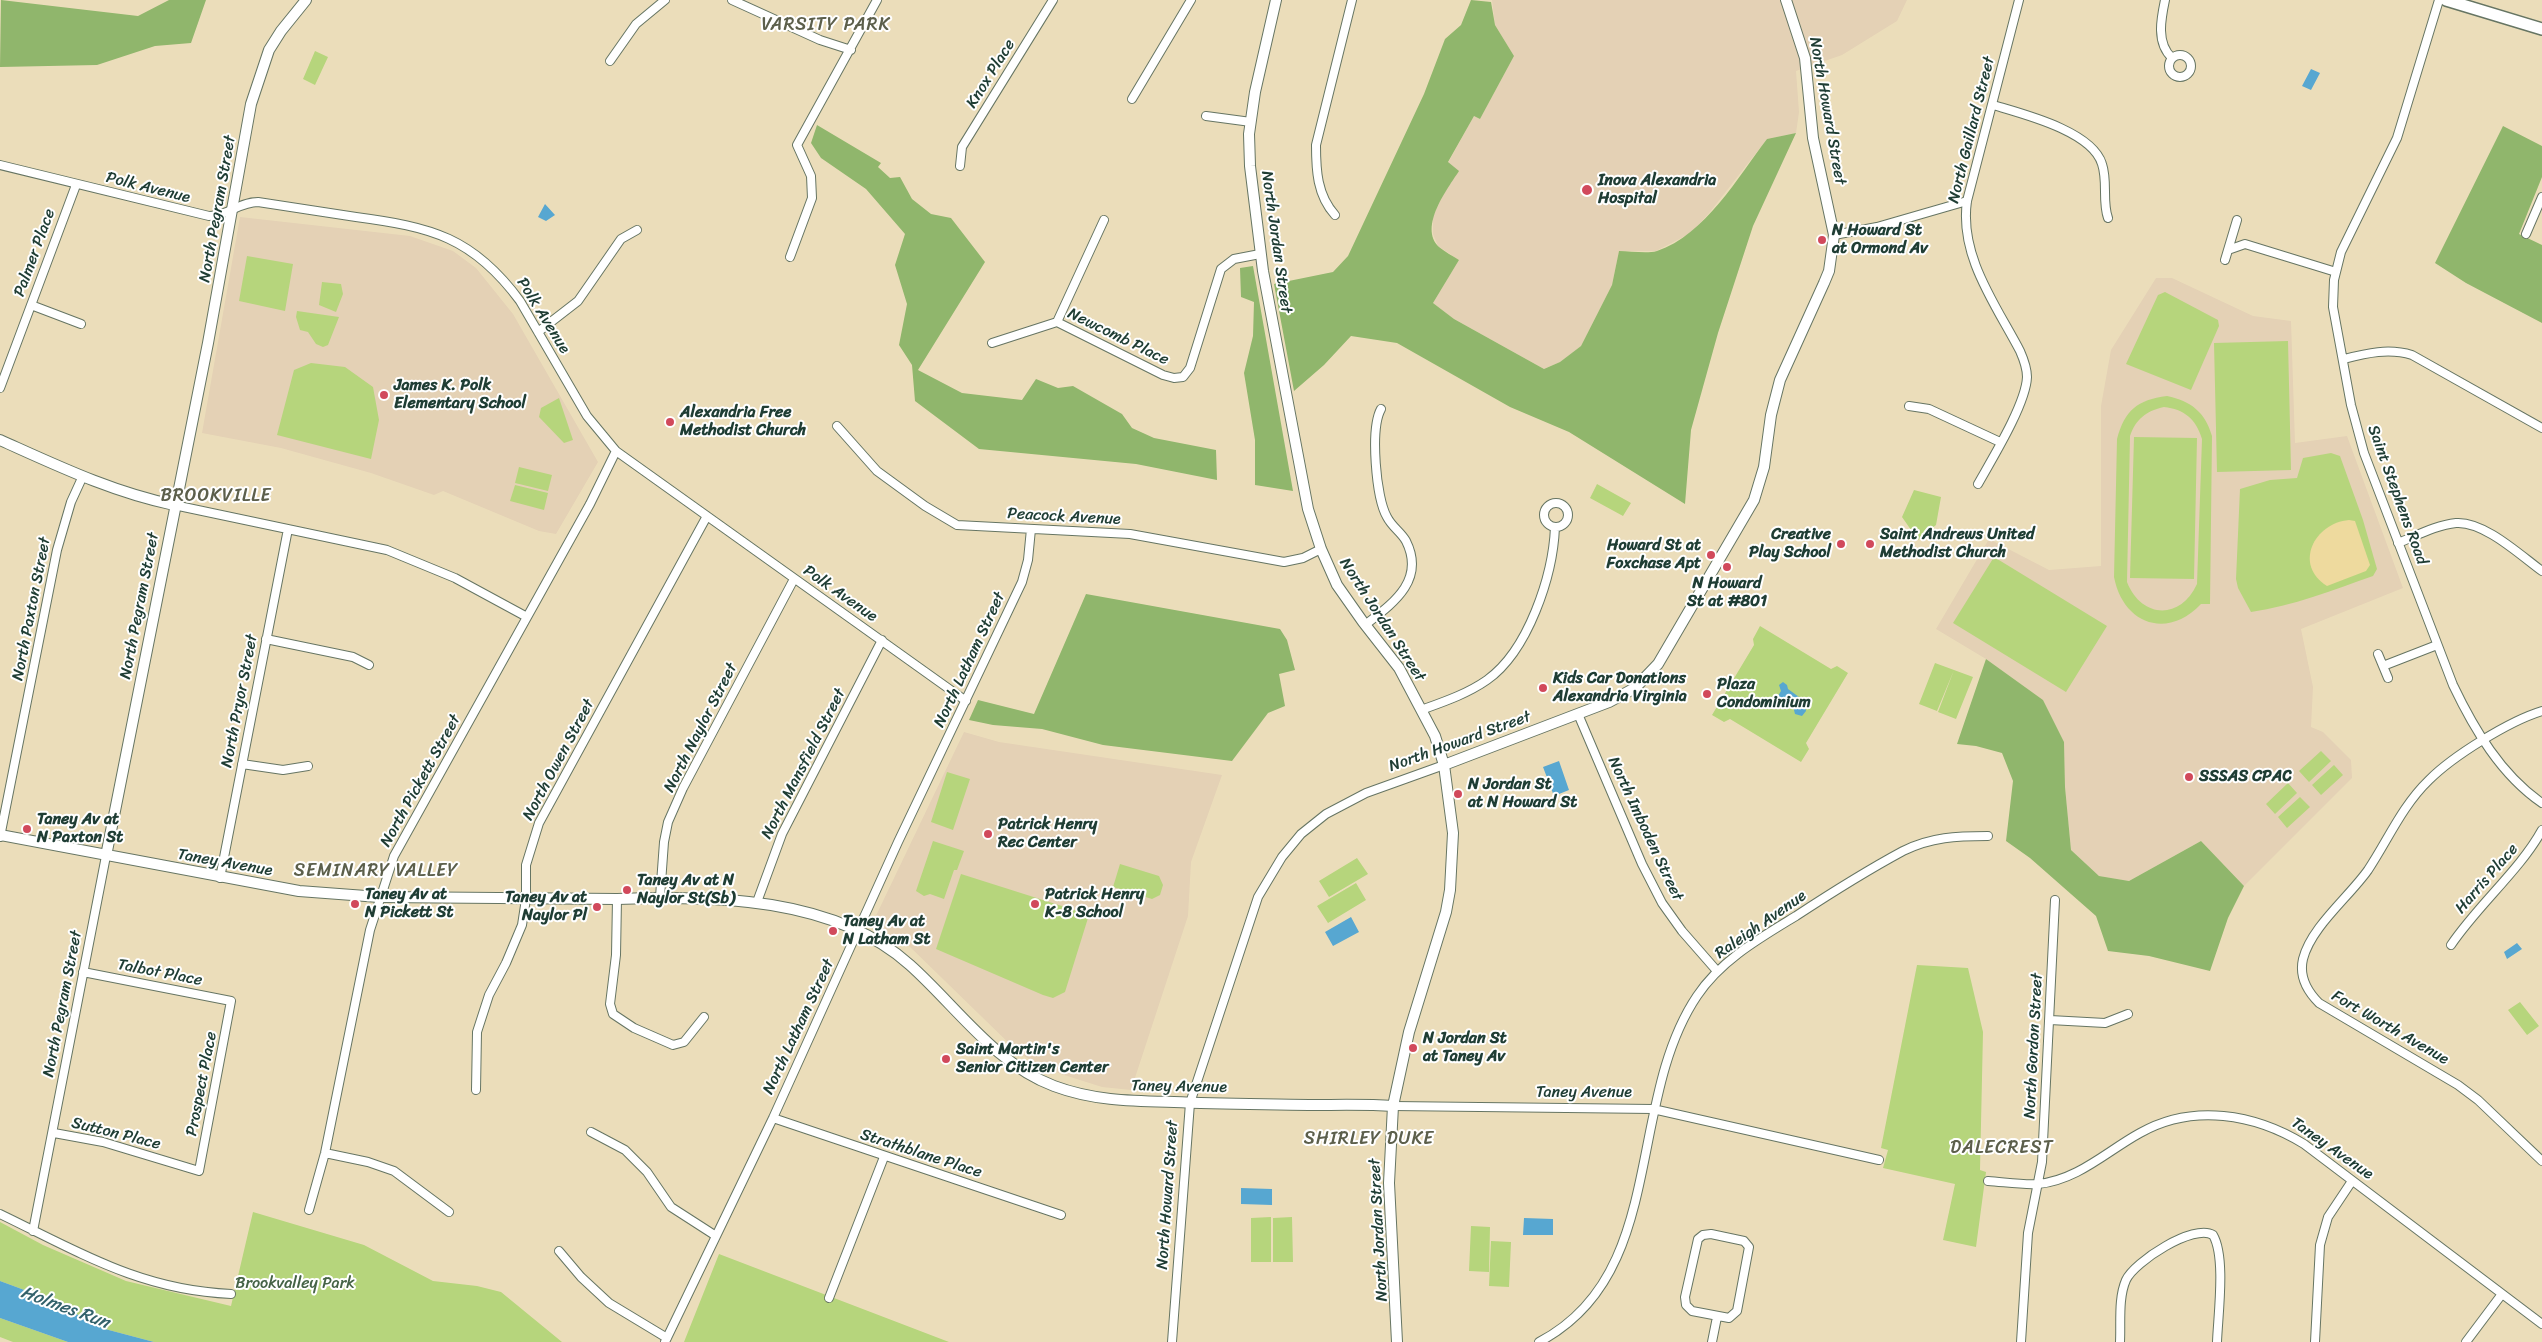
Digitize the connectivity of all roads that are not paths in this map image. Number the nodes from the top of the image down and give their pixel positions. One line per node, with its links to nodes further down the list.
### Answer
1 (306, 0): 27 (street, North Pegram Street)
2 (665, 0): 17 (street)
3 (732, 0): 15 (street)
4 (877, 0): 15 (street)
5 (1052, 0): 23 (street, Knox Place)
6 (1189, 0): 18 (street)
7 (1276, 0): 21 (street, North Jordan Street)
8 (1352, 0): 28 (street)
9 (1786, 0): 35 (street, North Howard Street)
10 (2019, 0): 19 (street, North Gaillard Street)
11 (2165, 0): 16 (street)
12 (2439, 0): 41 (street, Saint Stephens Road)
13 (2446, 0): 14 (main road)
14 (2542, 28)
15 (851, 50): 39 (street)
16 (2172, 58)
17 (610, 61)
18 (1132, 100)
19 (1993, 105): 26 (street, North Gaillard Street); 29 (street)
20 (1206, 116): 21 (street)
21 (1251, 122): 38 (street, North Jordan Street)
22 (0, 165): 24 (street, Polk Avenue)
23 (960, 166)
24 (76, 185): 27 (street, Polk Avenue); 42 (street, Palmer Place)
25 (2542, 197): 34 (street)
26 (1967, 201): 35 (street); 54 (street, North Gaillard Street)
27 (231, 212): 45 (street, Polk Avenue); 58 (street, North Pegram Street)
28 (1335, 215)
29 (2108, 218)
30 (1104, 220): 43 (street)
31 (2237, 220): 33 (street)
32 (637, 230): 45 (street)
33 (2235, 230): 36 (street); 37 (street)
34 (2526, 234)
35 (1834, 236): 79 (street, North Howard Street)
36 (2245, 244): 37 (street); 41 (street)
37 (2228, 250): 40 (street)
38 (1260, 254): 43 (street, Newcomb Place); 64 (street, North Jordan Street)
39 (790, 257)
40 (2226, 260)
41 (2336, 272): 47 (street, Saint Stephens Road)
42 (31, 306): 44 (street); 48 (street, Palmer Place)
43 (1056, 322): 46 (street, Newcomb Place)
44 (81, 324)
45 (538, 332): 55 (street, Polk Avenue)
46 (992, 343)
47 (2344, 359): 52 (street); 63 (street, Saint Stephens Road)
48 (0, 388)
49 (1909, 406): 54 (street)
50 (1381, 409): 68 (street)
51 (838, 426): 62 (street, Peacock Avenue)
52 (2542, 428)
53 (0, 440): 56 (street)
54 (2000, 442): 57 (street, North Gaillard Street)
55 (616, 451): 59 (street, Polk Avenue); 67 (street, North Pickett Street)
56 (82, 478): 58 (street); 86 (street, North Paxton Street)
57 (1978, 484)
58 (174, 505): 61 (street); 88 (street, North Pegram Street)
59 (708, 516): 66 (street, Polk Avenue); 92 (street, North Owen Street)
60 (1555, 527): 77 (street)
61 (288, 529): 67 (street); 69 (street, North Pryor Street)
62 (1031, 529): 64 (street, Peacock Avenue); 76 (street, North Latham Street)
63 (2398, 544): 65 (street); 71 (street, Saint Stephens Road)
64 (1320, 549): 68 (street, North Jordan Street)
65 (2542, 571)
66 (794, 579): 70 (street, Polk Avenue); 91 (street, North Naylor Street)
67 (527, 617): 90 (street, North Pickett Street)
68 (1365, 625): 77 (street, North Jordan Street)
69 (266, 639): 73 (street); 81 (street, North Pryor Street)
70 (882, 640): 76 (street, Polk Avenue); 95 (street, North Mansfield Street)
71 (2437, 645): 74 (street); 80 (street, Saint Stephens Road)
72 (2378, 654): 74 (street)
73 (369, 665)
74 (2383, 666): 75 (street)
75 (2388, 678)
76 (966, 700): 96 (street, North Latham Street)
77 (1421, 710): 82 (street, North Jordan Street)
78 (2542, 711): 80 (street, Fort Worth Avenue)
79 (1578, 714): 82 (street, North Howard Street); 99 (street, North Imboden Street)
80 (2484, 741): 84 (street, Saint Stephens Road); 114 (street, Fort Worth Avenue)
81 (242, 764): 83 (street); 89 (street, North Pryor Street)
82 (1444, 764): 105 (street, North Howard Street); 106 (street, North Jordan Street)
83 (308, 766)
84 (2542, 804)
85 (2542, 830): 97 (street, Harris Place)
86 (0, 836): 88 (street, Taney Avenue)
87 (1988, 836): 99 (street, Raleigh Avenue)
88 (106, 856): 89 (street, Taney Avenue); 98 (street, North Pegram Street)
89 (220, 878): 90 (street, Taney Avenue)
90 (379, 897): 92 (street, Taney Avenue); 111 (street, North Pickett Street)
91 (660, 897): 93 (street, Taney Avenue); 95 (street, Taney Avenue)
92 (526, 899): 93 (street, Taney Avenue); 104 (street, North Owen Street)
93 (617, 899): 102 (street)
94 (2056, 900): 103 (street, North Gordon Street)
95 (757, 902): 96 (street, Taney Avenue)
96 (859, 932): 105 (street, Taney Avenue); 108 (street, North Latham Street)
97 (2451, 945)
98 (83, 972): 100 (street, Talbot Place); 110 (street, North Pegram Street)
99 (1717, 972): 107 (street, Raleigh Avenue)
100 (231, 1001): 115 (street, Prospect Place)
101 (2128, 1014): 103 (street)
102 (704, 1016)
103 (2050, 1020): 118 (street, North Gordon Street)
104 (476, 1090)
105 (1190, 1103): 106 (street, Taney Avenue); 132 (street, North Howard Street)
106 (1393, 1106): 107 (street, Taney Avenue); 133 (street, North Jordan Street)
107 (1653, 1109): 113 (street, Taney Avenue); 134 (street, Raleigh Avenue)
108 (772, 1118): 112 (street, Strathblane Place); 124 (street, North Latham Street)
109 (591, 1132): 124 (street)
110 (54, 1133): 115 (street, Sutton Place); 123 (street, North Pegram Street)
111 (325, 1153): 119 (street, North Pickett Street); 120 (street)
112 (884, 1157): 122 (street, Strathblane Place); 128 (street)
113 (1880, 1160)
114 (2542, 1161)
115 (199, 1171)
116 (1988, 1181): 118 (street, Taney Avenue)
117 (2352, 1181): 118 (street, Taney Avenue); 127 (street, Taney Avenue); 139 (street)
118 (2038, 1184): 136 (street, North Gordon Street)
119 (309, 1210)
120 (449, 1212)
121 (0, 1214): 123 (street)
122 (1061, 1215)
123 (33, 1230): 126 (street)
124 (716, 1236): 131 (street, North Latham Street)
125 (559, 1251): 131 (street)
126 (231, 1294)
127 (2502, 1294): 130 (street, Taney Avenue); 140 (street)
128 (830, 1298)
129 (1717, 1317): 129 (street); 135 (street)
130 (2542, 1324)
131 (666, 1340)
132 (1172, 1342)
133 (1397, 1342)
134 (1538, 1342)
135 (1712, 1342)
136 (2022, 1342)
137 (2120, 1342): 138 (street)
138 (2217, 1342)
139 (2315, 1342)
140 (2466, 1342)

